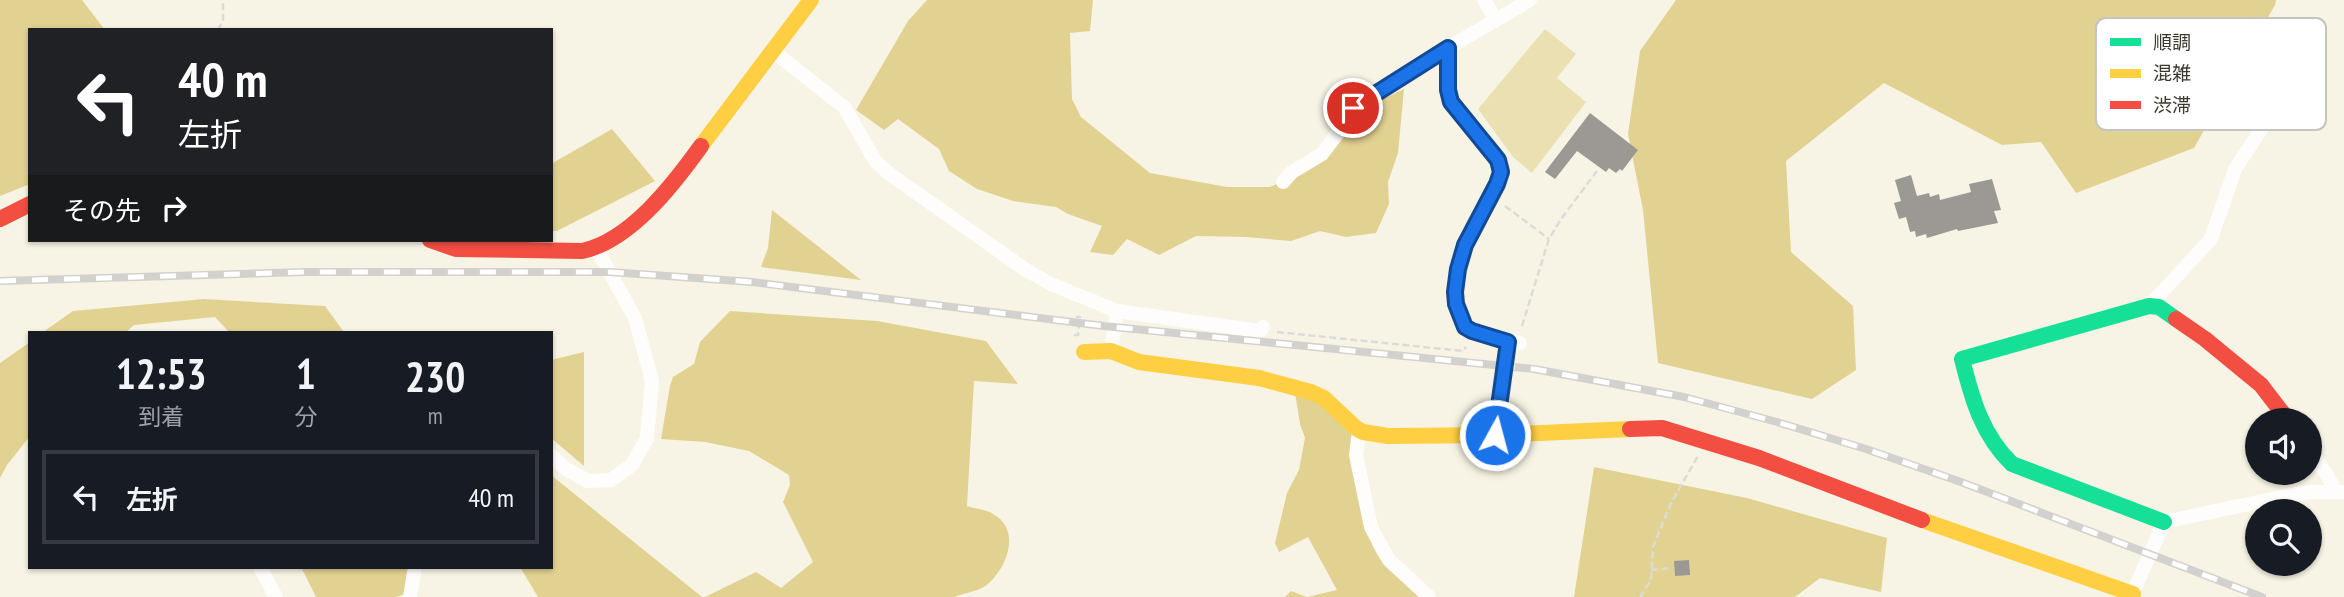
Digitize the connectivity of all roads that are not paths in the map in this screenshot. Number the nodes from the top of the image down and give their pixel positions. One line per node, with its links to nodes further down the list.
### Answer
1 (811, 0): 6 (street)
2 (1484, 0): 4 (street)
3 (1530, 0): 4 (street)
4 (1496, 20): 5 (street)
5 (1448, 48): 8 (street); 20 (street)
6 (773, 51): 12 (street); 14 (street)
7 (2261, 130): 13 (street)
8 (1283, 182)
9 (28, 205): 10 (street)
10 (0, 219)
11 (436, 242): 12 (street)
12 (596, 248): 21 (street)
13 (2149, 306): 18 (street); 24 (street)
14 (1117, 311): 15 (street); 16 (street)
15 (1261, 329)
16 (1111, 351): 17 (street); 19 (street)
17 (1084, 352)
18 (2279, 408)
19 (1363, 432): 20 (street); 30 (street)
20 (1495, 435): 27 (street)
21 (553, 457)
22 (2322, 468): 23 (street)
23 (2340, 492): 24 (street)
24 (2164, 522): 27 (street)
25 (261, 569): 28 (street)
26 (415, 569): 29 (street)
27 (2132, 596)
28 (276, 597)
29 (410, 597)
30 (1429, 597)

